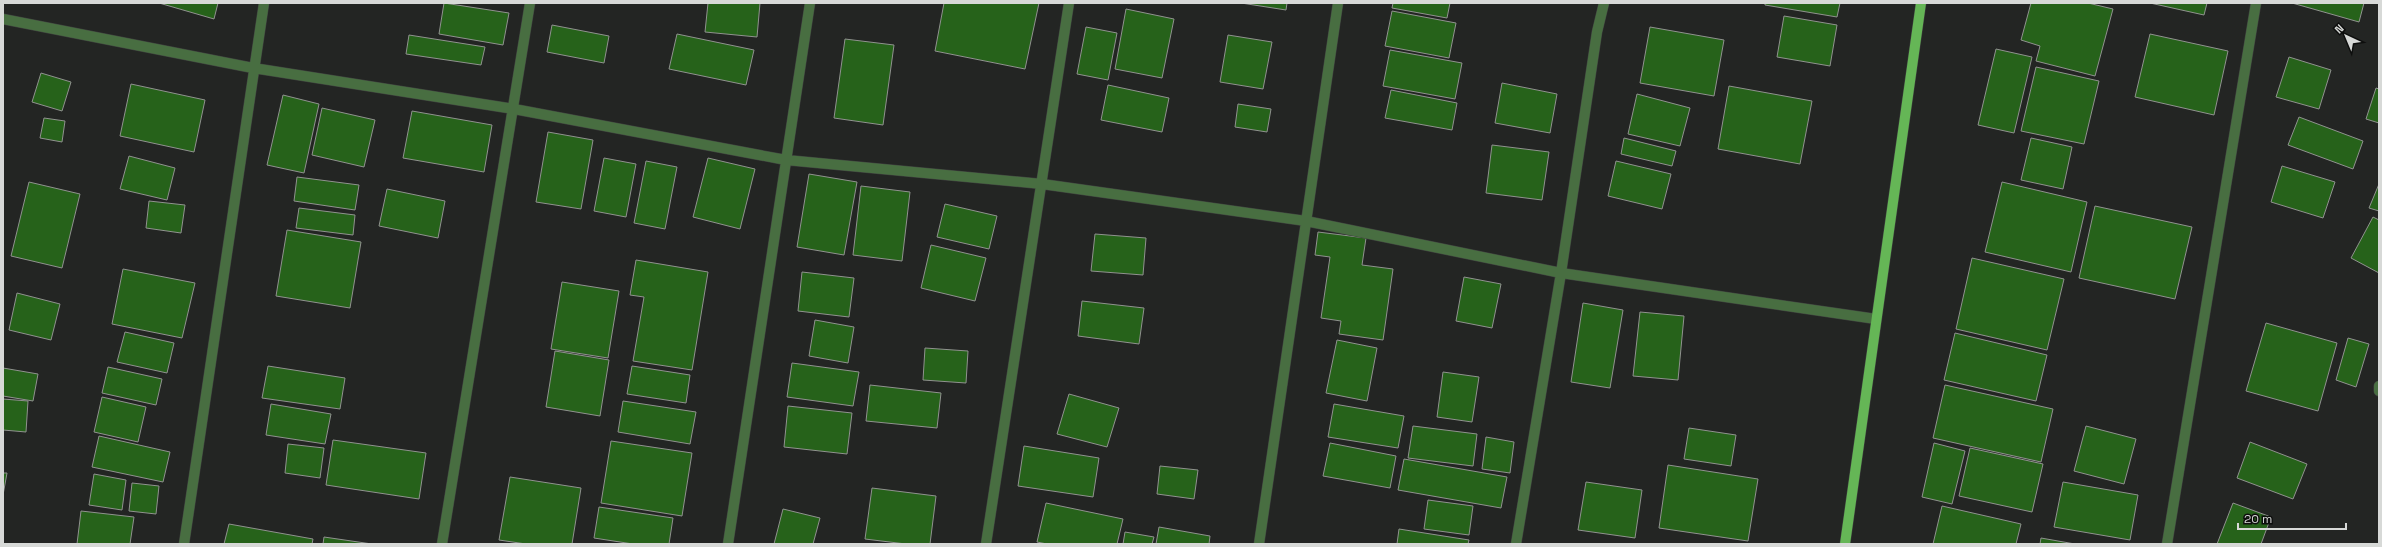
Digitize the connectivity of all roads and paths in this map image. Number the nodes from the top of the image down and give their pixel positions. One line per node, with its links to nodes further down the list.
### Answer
1 (264, 3): 10 (street)
2 (530, 3): 11 (street)
3 (810, 3): 12 (street)
4 (1069, 3): 13 (street)
5 (1338, 3): 14 (street)
6 (1604, 3): 15 (street)
7 (1921, 3): 16 (main road)
8 (2256, 3): 26 (street)
9 (3, 19): 10 (street)
10 (253, 68): 11 (street); 19 (street)
11 (514, 109): 12 (street); 20 (street)
12 (786, 160): 13 (street); 21 (street)
13 (1042, 184): 14 (street); 22 (street)
14 (1306, 221): 15 (street); 23 (street)
15 (1561, 273): 16 (street); 24 (street)
16 (1876, 319): 25 (main road)
17 (2379, 386): 18 (street)
18 (2379, 390)
19 (184, 544)
20 (442, 544)
21 (728, 544)
22 (986, 544)
23 (1259, 544)
24 (1516, 544)
25 (1845, 544)
26 (2166, 544)

